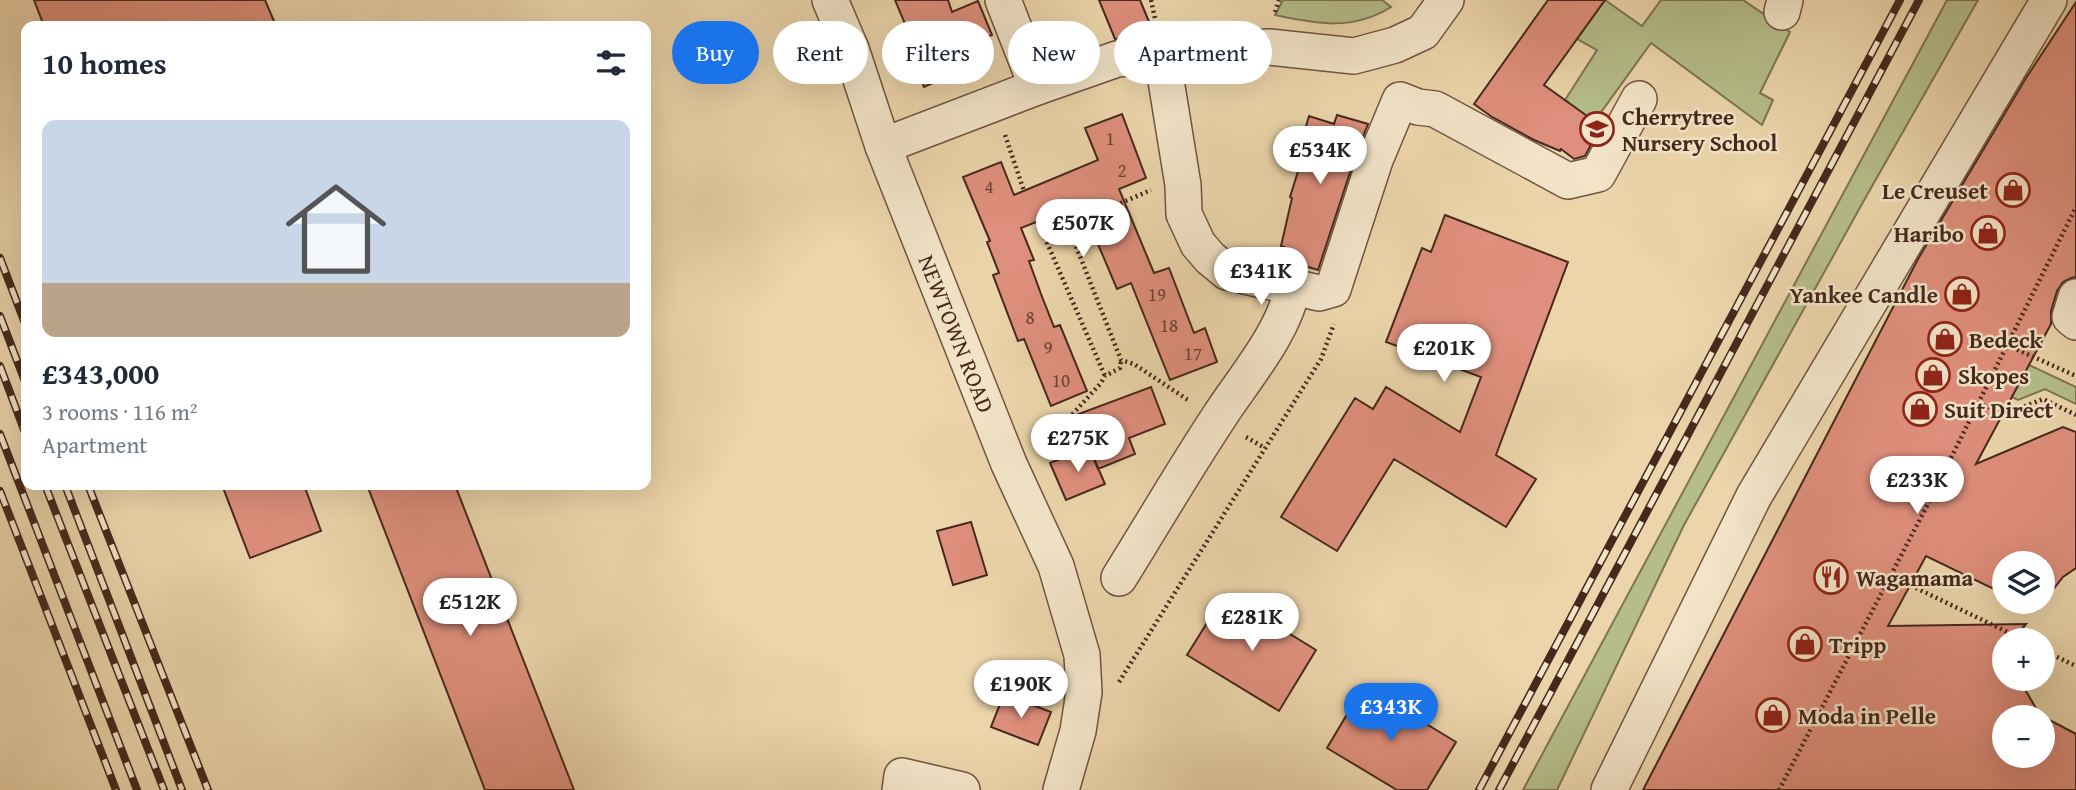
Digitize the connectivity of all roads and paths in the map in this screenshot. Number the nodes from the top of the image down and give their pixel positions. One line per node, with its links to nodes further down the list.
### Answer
1 (830, 0): 11 (street, NEWTOWN ROAD)
2 (1003, 0): 8 (street)
3 (1446, 0): 5 (street)
4 (2049, 0): 39 (street)
5 (1272, 47)
6 (1114, 60): 8 (street)
7 (1167, 84): 12 (street)
8 (1037, 87): 10 (street)
9 (1639, 99): 19 (street)
10 (994, 103): 11 (street); 13 (path)
11 (883, 146): 29 (street, NEWTOWN ROAD)
12 (1183, 185): 16 (path); 18 (street)
13 (1024, 191)
14 (2076, 207): 22 (path)
15 (1038, 222): 17 (path)
16 (1068, 226): 17 (path); 23 (path)
17 (1044, 234): 24 (path)
18 (1293, 287): 19 (street); 28 (street)
19 (1333, 289): 35 (path)
20 (2076, 297): 21 (street)
21 (2076, 322)
22 (2007, 345): 25 (path); 26 (path)
23 (1121, 360): 24 (path); 28 (path)
24 (1105, 376): 29 (path)
25 (2076, 376)
26 (1977, 404): 27 (path); 30 (path)
27 (2076, 415)
28 (1218, 419): 31 (street)
29 (1009, 464): 38 (street, NEWTOWN ROAD)
30 (1891, 576): 32 (path); 40 (path)
31 (1119, 578)
32 (1999, 628)
33 (2055, 656): 34 (path)
34 (2076, 666)
35 (1119, 682)
36 (900, 790): 37 (street)
37 (962, 790)
38 (1061, 790)
39 (1609, 790)
40 (1779, 790)

